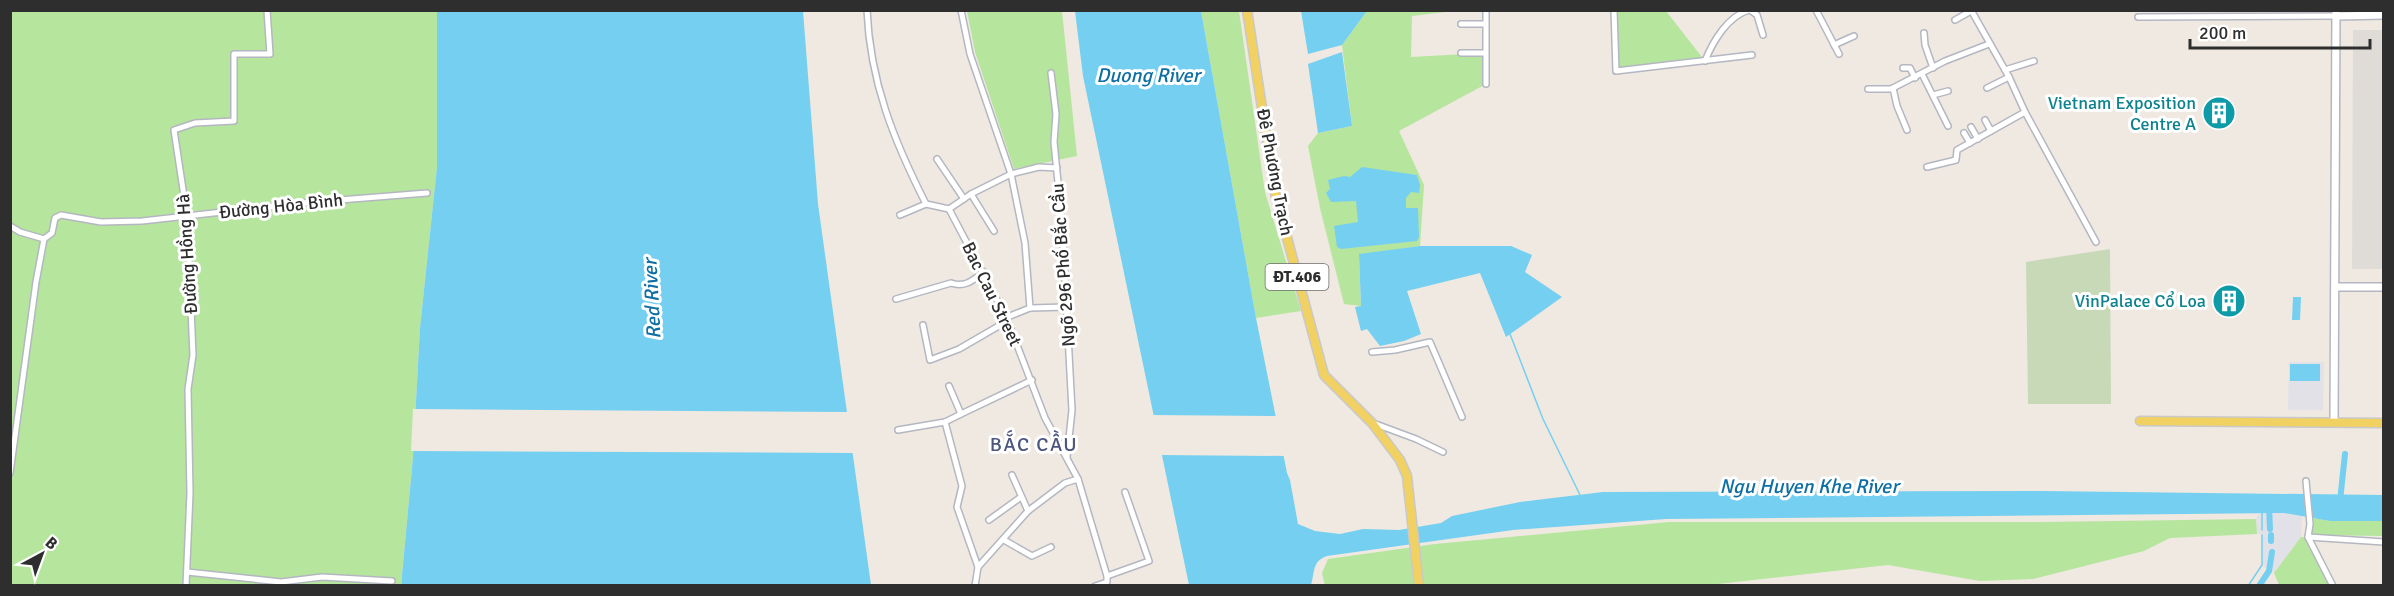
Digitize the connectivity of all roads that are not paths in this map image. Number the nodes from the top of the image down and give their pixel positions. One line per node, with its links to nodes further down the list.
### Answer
1 (267, 10): 59 (street, Đường Hồng Hà)
2 (867, 10): 56 (street)
3 (961, 10): 52 (street)
4 (1247, 10): 80 (main road, Đê Phương Trạch / ĐT.406)
5 (1485, 10): 15 (street)
6 (1614, 10): 25 (street)
7 (1750, 10): 17 (street); 25 (street)
8 (1816, 10): 20 (street)
9 (1971, 11): 13 (street); 19 (street)
10 (2336, 13): 11 (street); 12 (street); 65 (street)
11 (2384, 15)
12 (2138, 17)
13 (1955, 20)
14 (1461, 24): 15 (street)
15 (1485, 24): 22 (street)
16 (1924, 33): 28 (street)
17 (1763, 35)
18 (1854, 36): 20 (street)
19 (1989, 44): 28 (street); 29 (street)
20 (1834, 45): 23 (street)
21 (1461, 53): 22 (street)
22 (1484, 53): 34 (street)
23 (1839, 54)
24 (1752, 56): 25 (street)
25 (1705, 61)
26 (2034, 61): 29 (street)
27 (1903, 68): 33 (street)
28 (1932, 68): 31 (street)
29 (2005, 70): 32 (street)
30 (1051, 73): 51 (street, Ngõ 296 Phố Bắc Cầu)
31 (1922, 74): 33 (street); 39 (street)
32 (2009, 77): 36 (street); 40 (street)
33 (1915, 78): 35 (street)
34 (1486, 84)
35 (1893, 88): 37 (street); 44 (street)
36 (1987, 88)
37 (1868, 89)
38 (1948, 91): 39 (street)
39 (1933, 95): 42 (street)
40 (2025, 112): 45 (street); 63 (street)
41 (1985, 120): 45 (street)
42 (1947, 126)
43 (1971, 127): 47 (street)
44 (1907, 130)
45 (1992, 131): 47 (street)
46 (1964, 133): 48 (street)
47 (1978, 139): 48 (street)
48 (1970, 143): 50 (street)
49 (937, 159): 55 (street)
50 (1927, 167)
51 (1057, 168): 52 (street); 68 (street, Ngõ 296 Phố Bắc Cầu)
52 (1011, 174): 54 (street); 69 (street)
53 (427, 193): 59 (street, Đường Hòa Bình)
54 (971, 194): 55 (street); 61 (street)
55 (964, 199): 57 (street)
56 (926, 204): 57 (street); 58 (street)
57 (950, 209): 64 (street, Bac Cau Street)
58 (900, 215)
59 (187, 216): 62 (street, Đường Hòa Bình); 98 (street, Đường Hồng Hà)
60 (10, 226): 62 (street)
61 (994, 231)
62 (44, 239): 85 (street)
63 (2096, 242)
64 (984, 272): 67 (street); 70 (street, Bac Cau Street)
65 (2335, 287): 66 (street); 79 (street)
66 (2384, 287)
67 (896, 299)
68 (1067, 307): 69 (street); 84 (street, Ngõ 296 Phố Bắc Cầu)
69 (1030, 308): 70 (street)
70 (1007, 319): 71 (street); 73 (street, Bac Cau Street)
71 (923, 325)
72 (1372, 352): 76 (street)
73 (1032, 380): 75 (street); 84 (street, Bac Cau Street)
74 (949, 386): 75 (street)
75 (961, 414): 78 (street)
76 (1462, 417)
77 (2140, 421): 79 (main road)
78 (945, 422): 82 (street); 97 (street)
79 (2334, 422): 81 (main road)
80 (1372, 423): 83 (street); 104 (main road, Đê Phương Trạch / ĐT.406)
81 (2384, 423)
82 (898, 430)
83 (1443, 452)
84 (1067, 457): 87 (street, Bac Cau Street)
85 (10, 473)
86 (1012, 475): 90 (street)
87 (1078, 479): 91 (street); 100 (street, Bac Cau Street)
88 (2306, 481): 93 (street)
89 (1125, 492): 100 (street)
90 (1021, 497): 91 (street); 92 (street)
91 (1028, 511): 94 (street)
92 (989, 520)
93 (2308, 537): 95 (street); 105 (street)
94 (1004, 540): 96 (street); 97 (street)
95 (2384, 542)
96 (1051, 547)
97 (978, 567): 102 (street)
98 (187, 572): 99 (street); 101 (street, Đường Hồng Hà)
99 (392, 581)
100 (1107, 581): 103 (street)
101 (186, 585)
102 (975, 585)
103 (1095, 585)
104 (1419, 585)
105 (2333, 585)

